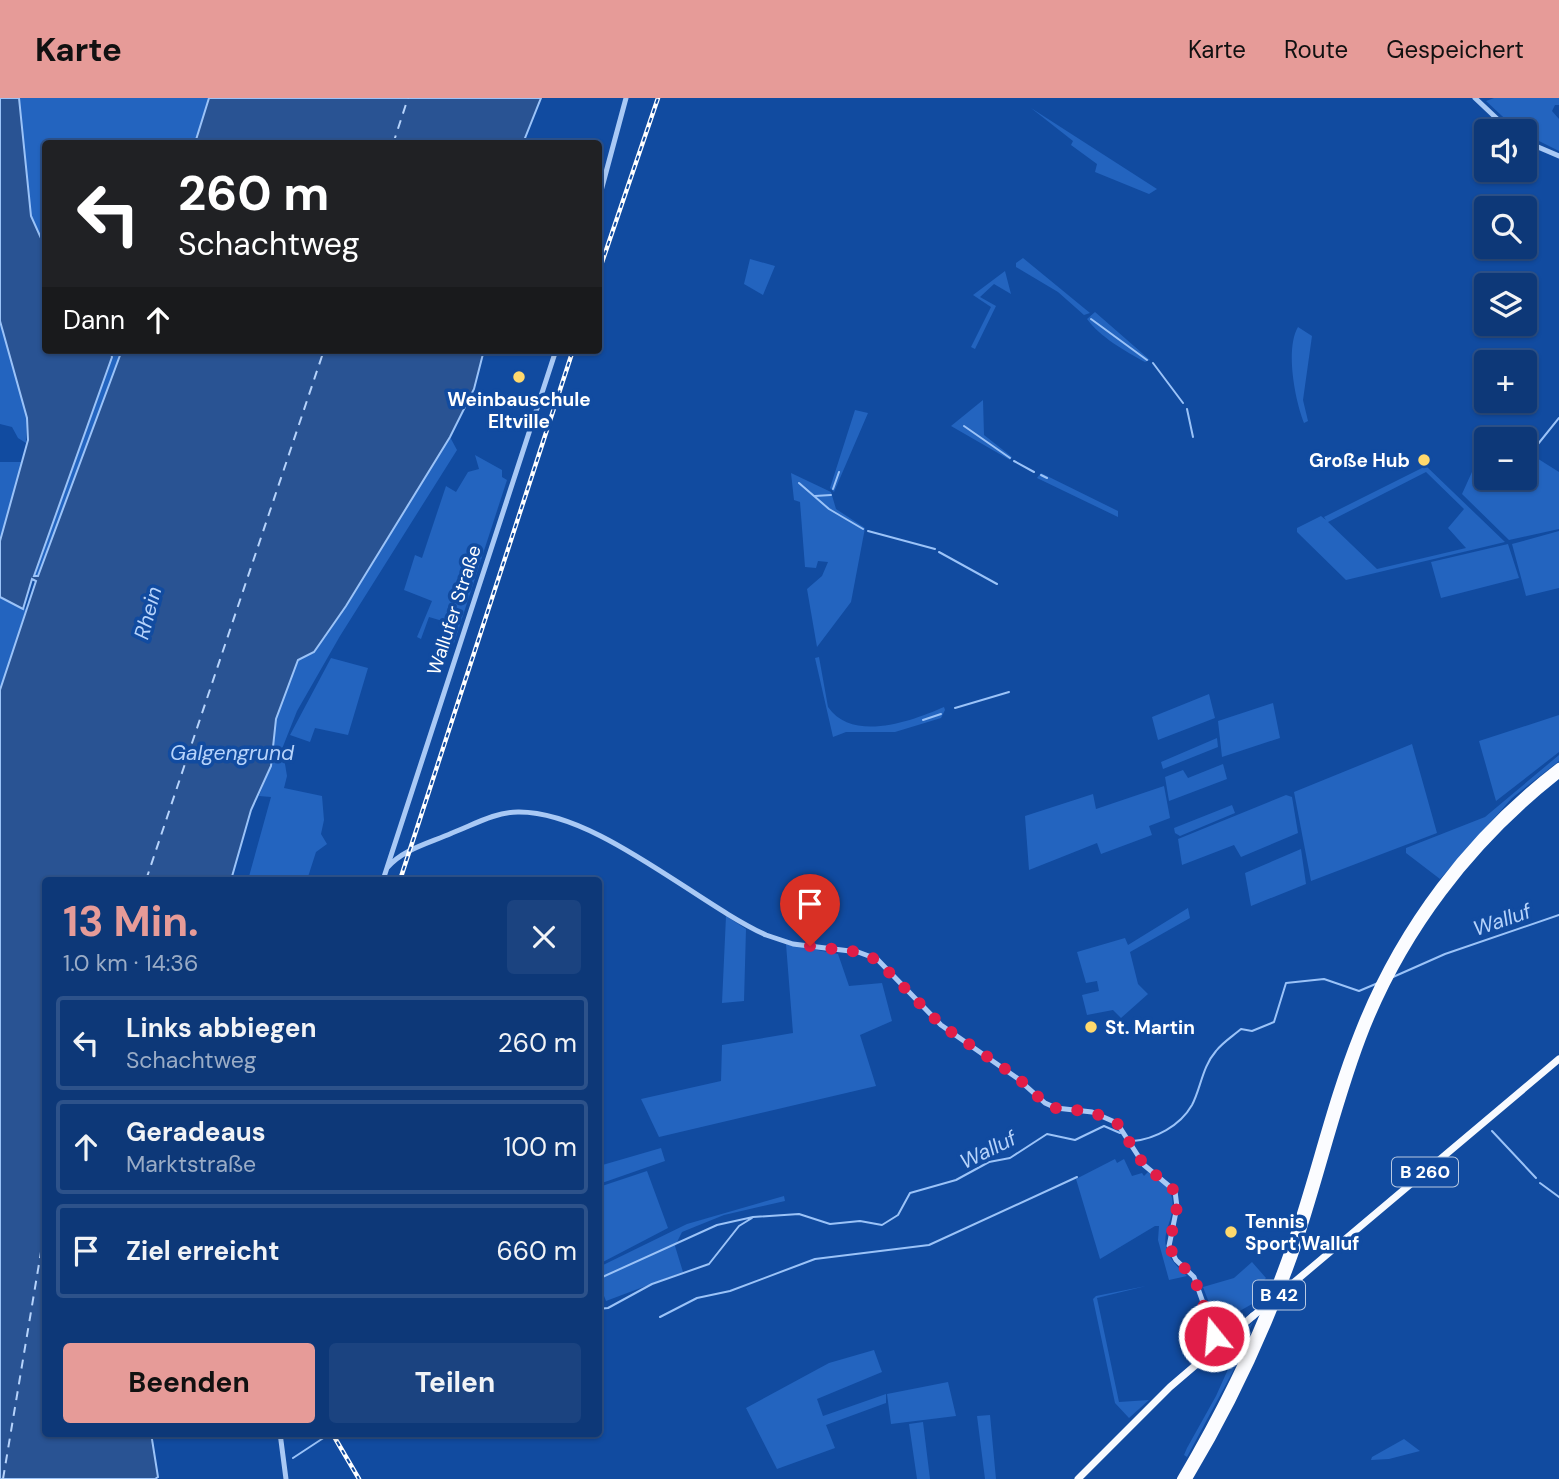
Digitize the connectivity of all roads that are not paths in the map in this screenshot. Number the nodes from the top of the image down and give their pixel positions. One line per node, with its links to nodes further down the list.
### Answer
1 (625, 98): 6 (street)
2 (1475, 98): 3 (street)
3 (1497, 119)
4 (1537, 147): 5 (street)
5 (1559, 156)
6 (602, 187)
7 (555, 354): 10 (street, Wallufer Straße)
8 (1559, 767): 15 (highway, B 42)
9 (1559, 774): 15 (highway, B 42)
10 (397, 839): 11 (street, Wallufer Straße); 12 (street)
11 (393, 851): 12 (street); 13 (street, Wallufer Straße)
12 (404, 852): 13 (street); 18 (street)
13 (387, 868): 14 (street, Wallufer Straße)
14 (384, 877)
15 (1451, 877): 17 (highway, B 42)
16 (1559, 1059): 19 (main road, B 260, bridge)
17 (1339, 1098): 24 (highway, B 42); 25 (highway, B 42)
18 (1215, 1330): 19 (street); 20 (street)
19 (1233, 1332): 20 (main road, B 260)
20 (1219, 1345): 23 (main road, B 260)
21 (281, 1437): 22 (street)
22 (286, 1479)
23 (1078, 1479)
24 (1181, 1479)
25 (1188, 1479)

